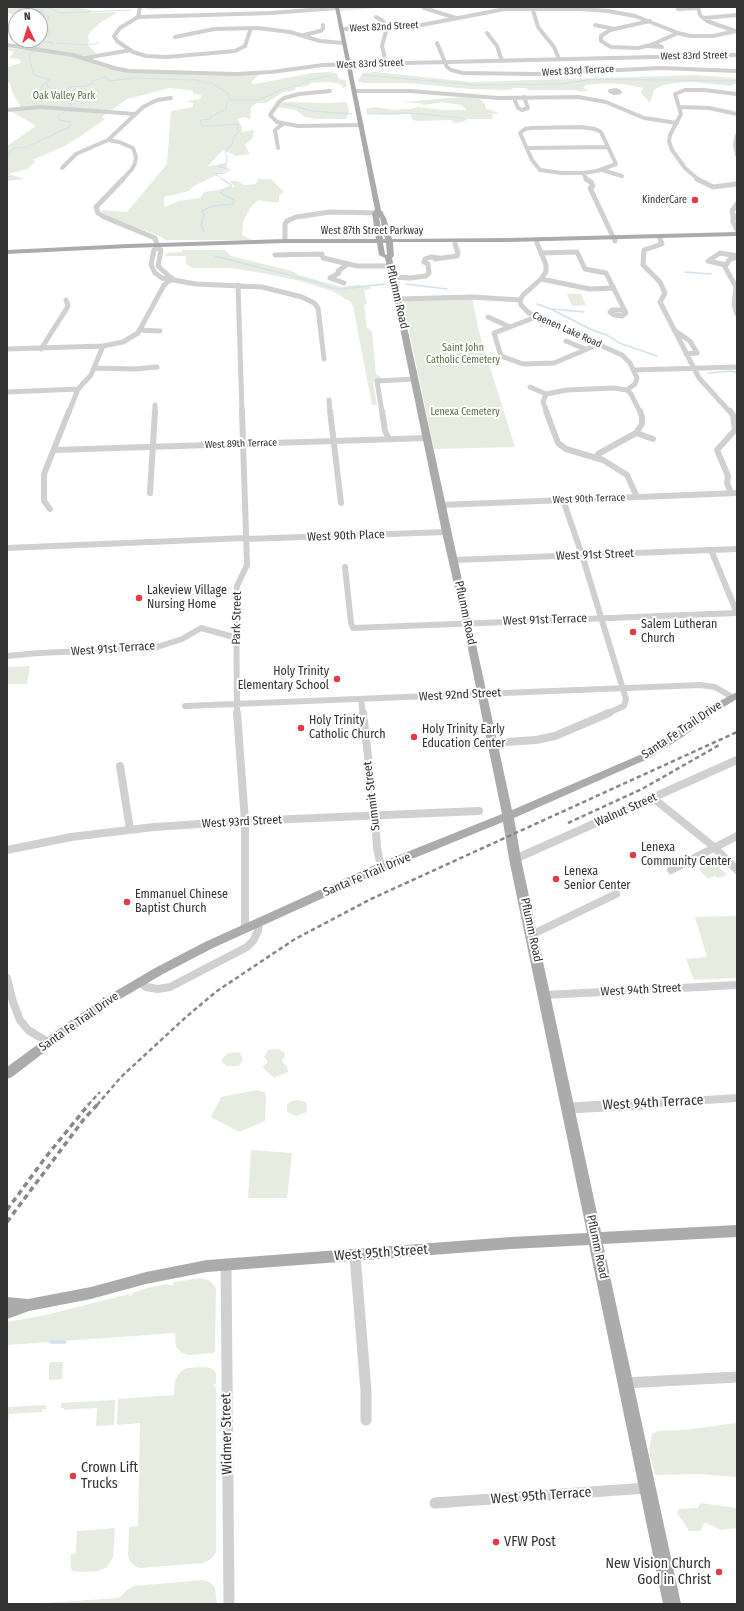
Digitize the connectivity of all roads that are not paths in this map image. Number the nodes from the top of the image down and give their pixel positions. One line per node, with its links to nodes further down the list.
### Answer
1 (140, 7): 15 (street)
2 (253, 7): 12 (street)
3 (337, 7): 5 (street); 24 (main road)
4 (484, 7): 11 (street)
5 (315, 8): 12 (street)
6 (424, 8): 16 (street)
7 (532, 8): 8 (street, West 82nd Street); 11 (street, West 82nd Street); 42 (street)
8 (580, 8): 18 (street, West 82nd Street)
9 (698, 8): 10 (street); 17 (street)
10 (678, 9)
11 (494, 11): 16 (street, West 82nd Street)
12 (253, 13): 15 (street)
13 (737, 15): 17 (street)
14 (376, 16): 23 (street)
15 (138, 17): 39 (street)
16 (456, 18): 23 (street, West 82nd Street)
17 (704, 18): 26 (street)
18 (650, 21): 25 (street); 29 (street, West 82nd Street)
19 (7, 25): 27 (street)
20 (323, 25): 30 (street)
21 (595, 25): 25 (street)
22 (251, 28): 30 (street, West 82nd Street); 31 (street, West 82nd Street); 39 (street)
23 (387, 28): 24 (street, West 82nd Street); 46 (street)
24 (341, 29): 35 (main road)
25 (614, 29): 29 (street)
26 (736, 31): 32 (street, West 82nd Street)
27 (7, 32)
28 (487, 33): 43 (street)
29 (678, 33): 32 (street, West 82nd Street)
30 (303, 36): 33 (street, West 82nd Street)
31 (175, 37)
32 (709, 37): 34 (street)
33 (320, 41): 35 (street, West 82nd Street); 37 (street)
34 (713, 41)
35 (344, 43): 45 (main road)
36 (437, 43): 44 (street)
37 (314, 44)
38 (7, 45): 41 (street, West 83rd Street)
39 (131, 50): 41 (street)
40 (737, 55): 42 (street, West 83rd Street)
41 (85, 58): 45 (street, West 83rd Street)
42 (559, 59): 43 (street, West 83rd Street)
43 (502, 61): 44 (street, West 83rd Street)
44 (444, 62): 46 (street, West 83rd Street); 47 (street, West 83rd Terrace)
45 (349, 64): 46 (street, West 83rd Street); 50 (main road)
46 (389, 64)
47 (737, 71)
48 (737, 90): 52 (street)
49 (330, 91): 64 (street)
50 (354, 92): 55 (street); 62 (main road)
51 (613, 93): 57 (street)
52 (732, 93): 53 (street); 58 (street)
53 (737, 94)
54 (171, 98): 60 (street)
55 (514, 98): 56 (street); 56 (street)
56 (524, 98): 57 (street)
57 (598, 100): 63 (street)
58 (680, 107): 61 (street); 63 (street)
59 (7, 110): 60 (street)
60 (135, 114): 66 (street)
61 (737, 114)
62 (361, 122): 64 (street); 79 (main road)
63 (677, 123): 77 (street)
64 (283, 124): 68 (street)
65 (737, 135): 70 (street)
66 (108, 140): 71 (street); 90 (street)
67 (608, 146): 69 (street); 69 (street); 72 (street)
68 (278, 148)
69 (527, 148): 73 (street)
70 (737, 155)
71 (62, 168)
72 (602, 170): 74 (street); 75 (street)
73 (544, 171): 74 (street); 76 (street)
74 (583, 173): 83 (street)
75 (622, 176)
76 (541, 178)
77 (737, 184)
78 (737, 204): 80 (street)
79 (378, 212): 85 (street); 86 (main road); 87 (main road)
80 (735, 217): 81 (street)
81 (737, 230)
82 (737, 236): 83 (main road, West 87th Street Parkway); 84 (main road, West 87th Street Parkway)
83 (614, 239): 84 (main road, West 87th Street Parkway); 87 (main road, West 87th Street Parkway); 88 (main road, West 87th Street Parkway)
84 (660, 239): 119 (street)
85 (285, 241): 86 (main road, West 87th Street Parkway); 90 (main road, West 87th Street Parkway); 91 (main road)
86 (380, 243): 87 (main road, West 87th Street Parkway); 91 (main road, West 87th Street Parkway); 97 (main road)
87 (389, 243): 89 (main road, West 87th Street Parkway); 97 (main road)
88 (537, 243): 89 (main road, West 87th Street Parkway); 93 (street)
89 (455, 244): 107 (street)
90 (157, 246): 91 (main road, West 87th Street Parkway); 92 (main road, West 87th Street Parkway); 94 (main road, West 87th Street Parkway); 101 (street); 102 (street)
91 (230, 246)
92 (7, 252)
93 (541, 253): 105 (street); 110 (street)
94 (7, 255)
95 (275, 255): 98 (street)
96 (737, 256): 100 (street); 100 (street)
97 (388, 257): 99 (main road, Pflumm Road)
98 (348, 264): 99 (street); 104 (street)
99 (390, 266): 107 (main road, Pflumm Road)
100 (726, 266): 115 (street)
101 (159, 268): 102 (street); 106 (street)
102 (152, 269): 106 (street)
103 (323, 276): 104 (street)
104 (330, 278): 108 (street)
105 (541, 279): 110 (street); 113 (street, Caenen Lake Road)
106 (173, 280): 109 (street); 120 (street)
107 (394, 281): 111 (main road, Pflumm Road)
108 (344, 283)
109 (238, 285): 129 (street); 148 (street, Park Street)
110 (614, 288): 114 (street)
111 (398, 299): 113 (street); 135 (main road, Pflumm Road)
112 (66, 300): 126 (street)
113 (520, 300): 117 (street, Caenen Lake Road)
114 (624, 310)
115 (737, 314)
116 (488, 317): 118 (street)
117 (536, 317): 118 (street); 123 (street, Caenen Lake Road)
118 (510, 327): 127 (street)
119 (673, 329): 128 (street); 128 (street)
120 (139, 330): 121 (street); 124 (street)
121 (160, 330)
122 (566, 341): 127 (street)
123 (599, 344): 127 (street); 134 (street, Caenen Lake Road)
124 (103, 346): 126 (street); 132 (street)
125 (7, 349): 126 (street)
126 (41, 349)
127 (585, 350)
128 (686, 354): 133 (street)
129 (324, 359)
130 (157, 367): 132 (street)
131 (737, 367): 133 (street)
132 (94, 368): 137 (street)
133 (693, 368): 134 (street); 153 (street)
134 (634, 370): 138 (street)
135 (415, 379): 144 (main road, Pflumm Road); 145 (street)
136 (530, 387): 140 (street)
137 (78, 389): 139 (street); 150 (street)
138 (627, 390): 140 (street); 143 (street)
139 (7, 392)
140 (546, 394): 151 (street)
141 (329, 400): 147 (street)
142 (155, 405): 149 (street)
143 (636, 433): 146 (street); 151 (street)
144 (427, 438): 145 (street, West 89th Terrace); 157 (main road, Pflumm Road)
145 (389, 439): 147 (street, West 89th Terrace)
146 (653, 439)
147 (334, 441): 148 (street, West 89th Terrace); 156 (street)
148 (244, 444): 149 (street, West 89th Terrace); 160 (street, Park Street)
149 (152, 447): 150 (street, West 89th Terrace); 152 (street)
150 (54, 450): 158 (street)
151 (596, 458): 154 (street)
152 (150, 493)
153 (734, 493): 154 (street, West 90th Terrace)
154 (637, 497): 155 (street, West 90th Terrace)
155 (563, 500): 157 (street, West 90th Terrace); 164 (street)
156 (341, 503)
157 (441, 505): 159 (main road, Pflumm Road)
158 (50, 509)
159 (446, 532): 160 (street, West 90th Place); 165 (main road, Pflumm Road)
160 (247, 540): 161 (street, West 90th Place); 170 (street, Park Street)
161 (7, 548)
162 (737, 549): 163 (street, West 91st Street)
163 (711, 550): 164 (street, West 91st Street); 167 (street)
164 (582, 555): 165 (street, West 91st Street); 168 (street)
165 (454, 560): 169 (main road, Pflumm Road)
166 (345, 567): 169 (street, West 91st Terrace)
167 (737, 613): 168 (street, West 91st Terrace)
168 (600, 618): 169 (street, West 91st Terrace); 172 (street)
169 (468, 624): 173 (main road, Pflumm Road)
170 (237, 638): 171 (street, West 91st Terrace); 176 (street, Park Street)
171 (7, 656)
172 (622, 688): 173 (street, West 92nd Street); 174 (street, West 92nd Street); 178 (street)
173 (482, 694): 175 (street, West 92nd Street); 178 (main road, Pflumm Road)
174 (735, 696): 184 (main road, Santa Fe Trail Drive)
175 (360, 700): 176 (street, West 92nd Street); 183 (street, Summit Street)
176 (237, 705): 177 (street, West 92nd Street); 185 (street, Park Street)
177 (185, 706)
178 (492, 743): 184 (main road, Pflumm Road)
179 (737, 760): 181 (street, Walnut Street)
180 (120, 766): 186 (street)
181 (653, 798): 188 (street); 190 (street, Walnut Street)
182 (479, 811): 183 (street, West 93rd Street)
183 (375, 816): 185 (street, West 93rd Street); 191 (street, Summit Street)
184 (508, 816): 190 (main road, Pflumm Road); 191 (main road, Santa Fe Trail Drive)
185 (245, 821): 186 (street, West 93rd Street); 196 (street, Park Street)
186 (130, 830): 189 (street, West 93rd Street)
187 (737, 836): 188 (street)
188 (714, 847): 192 (street); 193 (street)
189 (7, 850)
190 (515, 859): 197 (main road, Pflumm Road)
191 (381, 868): 195 (main road, Santa Fe Trail Drive)
192 (671, 870)
193 (737, 870)
194 (616, 894): 197 (street)
195 (260, 922): 196 (main road, Santa Fe Trail Drive); 199 (street)
196 (245, 928): 199 (main road, Santa Fe Trail Drive)
197 (532, 935): 201 (main road, Pflumm Road)
198 (7, 978): 202 (street)
199 (139, 982): 202 (main road, Santa Fe Trail Drive)
200 (737, 984): 201 (street, West 94th Street)
201 (545, 995): 205 (main road, Pflumm Road)
202 (48, 1042): 203 (main road, Santa Fe Trail Drive)
203 (7, 1074)
204 (737, 1098): 205 (street, West 94th Terrace)
205 (569, 1108): 207 (main road, Pflumm Road)
206 (737, 1231): 207 (main road, West 95th Street)
207 (595, 1238): 208 (main road, West 95th Street); 214 (main road, Pflumm Road)
208 (356, 1256): 209 (main road, West 95th Street); 215 (street)
209 (226, 1264): 211 (main road, West 95th Street); 218 (street, Widmer Street)
210 (7, 1303): 211 (main road, West 95th Street)
211 (29, 1305): 212 (main road, West 95th Street)
212 (7, 1313)
213 (737, 1377): 214 (street)
214 (625, 1382): 216 (main road, Pflumm Road)
215 (366, 1420)
216 (647, 1488): 217 (street, West 95th Terrace); 219 (main road, Pflumm Road)
217 (435, 1503)
218 (229, 1604)
219 (672, 1604)

